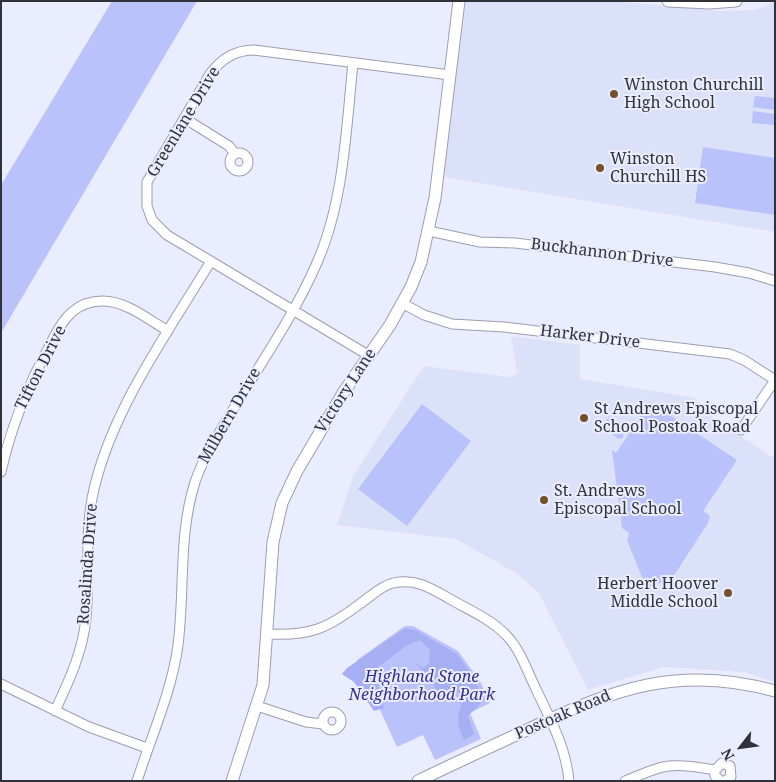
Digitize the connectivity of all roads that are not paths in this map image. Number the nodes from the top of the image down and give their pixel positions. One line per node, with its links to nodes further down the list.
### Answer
1 (458, 1): 5 (street, Victory Lane)
2 (668, 1): 3 (street)
3 (736, 1)
4 (353, 62): 5 (street, Greenlane Drive); 6 (street, Greenlane Drive); 12 (street, Milbern Drive)
5 (450, 75): 8 (street, Victory Lane)
6 (184, 118): 7 (street); 9 (street, Greenlane Drive)
7 (235, 154)
8 (429, 231): 10 (street, Buckhannon Drive); 11 (street, Victory Lane)
9 (211, 261): 12 (street, Greenlane Drive); 13 (street, Rosalinda Drive)
10 (775, 280)
11 (402, 303): 14 (street, Victory Lane); 15 (street, Harker Drive)
12 (293, 309): 14 (street, Greenlane Drive); 25 (street, Milbern Drive)
13 (168, 332): 17 (street, Tifton Drive); 22 (street, Rosalinda Drive)
14 (368, 355): 18 (street, Victory Lane)
15 (775, 380): 16 (street)
16 (741, 430)
17 (1, 472)
18 (268, 634): 21 (street, Victory Lane); 23 (street)
19 (1, 684): 22 (street)
20 (775, 691): 23 (street, Postoak Road)
21 (257, 706): 24 (street); 28 (street, Victory Lane)
22 (55, 711): 25 (street)
23 (550, 719): 29 (street, Postoak Road); 30 (street)
24 (323, 724)
25 (147, 748): 27 (street, Milbern Drive)
26 (714, 770): 31 (street); 32 (street); 33 (street)
27 (137, 781)
28 (232, 781)
29 (418, 781)
30 (570, 781)
31 (625, 781)
32 (721, 781)
33 (725, 781)

